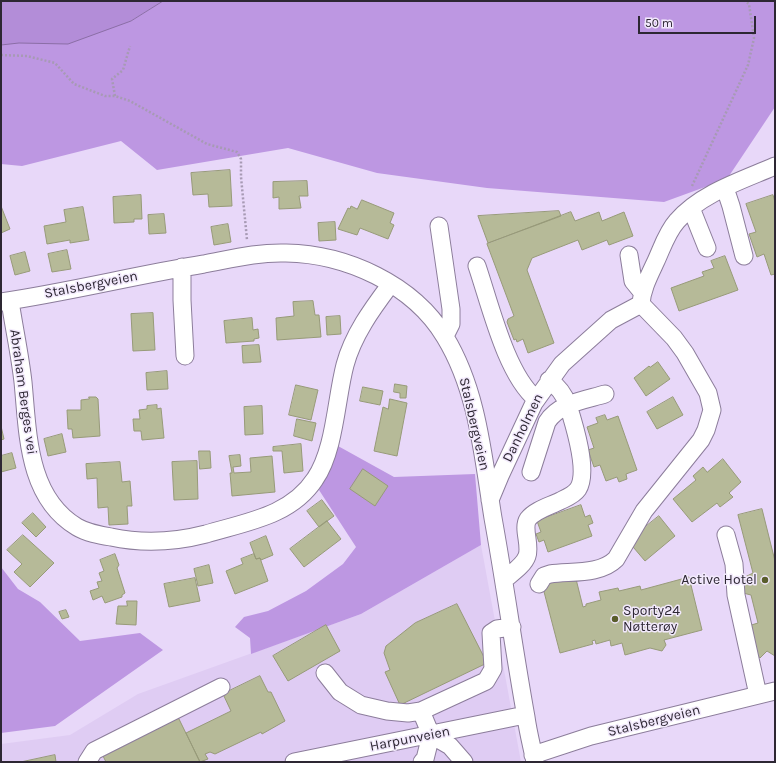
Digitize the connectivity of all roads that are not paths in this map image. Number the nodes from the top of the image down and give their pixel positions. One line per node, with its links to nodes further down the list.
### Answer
1 (775, 166): 2 (street)
2 (725, 188): 3 (street); 7 (street)
3 (690, 200): 5 (street); 11 (street)
4 (439, 226): 13 (street)
5 (707, 248)
6 (629, 255): 11 (street)
7 (744, 256)
8 (477, 266): 17 (street)
9 (182, 268): 10 (street, Stalsbergveien); 12 (street, Stalsbergveien); 14 (street)
10 (390, 285): 12 (street, Abraham Berges vei); 13 (street, Stalsbergveien)
11 (641, 298): 15 (street, Danholmen); 23 (street)
12 (5, 301)
13 (445, 336): 20 (street, Stalsbergveien)
14 (185, 356)
15 (550, 380): 17 (street, Danholmen); 18 (street)
16 (606, 394): 18 (street)
17 (536, 399): 20 (street, Danholmen)
18 (568, 405): 19 (street); 22 (street)
19 (531, 472)
20 (490, 500): 22 (street, Stalsbergveien)
21 (726, 535): 28 (street)
22 (504, 580): 24 (street, Stalsbergveien)
23 (539, 584)
24 (512, 627): 29 (street); 30 (street, Stalsbergveien)
25 (326, 673): 29 (street)
26 (221, 687): 33 (street)
27 (775, 691): 28 (street, Stalsbergveien)
28 (758, 695): 32 (street, Stalsbergveien)
29 (421, 711): 31 (street)
30 (525, 715): 31 (street, Harpunveien); 32 (street, Stalsbergveien)
31 (431, 735): 34 (street, Harpunveien); 35 (street); 36 (street)
32 (534, 758)
33 (87, 762)
34 (294, 762)
35 (422, 762)
36 (464, 762)

